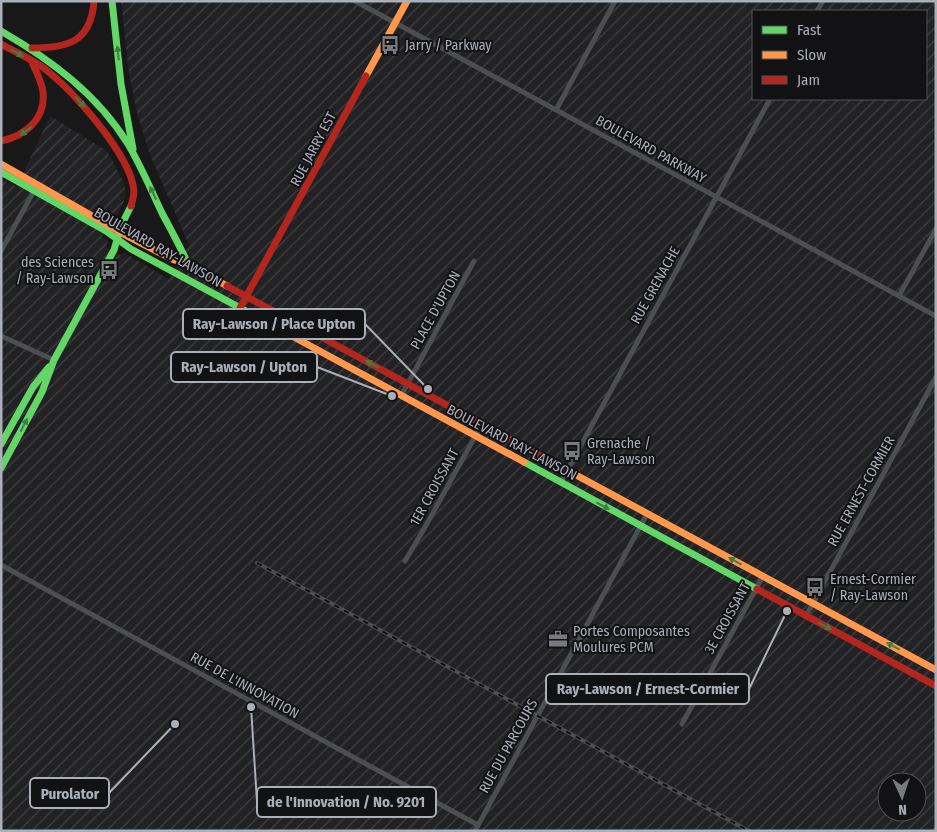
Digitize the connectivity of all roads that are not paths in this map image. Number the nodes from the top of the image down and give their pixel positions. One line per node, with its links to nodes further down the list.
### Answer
1 (94, 1): 9 (street)
2 (112, 1): 14 (street, one-way to 2)
3 (355, 1): 6 (street, BOULEVARD PARKWAY)
4 (407, 1): 6 (street, RUE JARRY EST)
5 (615, 1): 12 (street)
6 (395, 23): 12 (street, BOULEVARD PARKWAY); 24 (street, RUE JARRY EST)
7 (1, 31): 9 (street)
8 (1, 44): 10 (street, one-way to 10)
9 (32, 48): 14 (street)
10 (32, 62): 13 (street, one-way to 13); 20 (street, one-way to 20)
11 (769, 100): 18 (street, RUE GRENACHE)
12 (556, 110): 18 (street, BOULEVARD PARKWAY)
13 (1, 141)
14 (134, 154): 23 (street, one-way to 14)
15 (1, 164): 17 (street, BOULEVARD RAY-LAWSON)
16 (1, 172): 17 (street, BOULEVARD RAY-LAWSON)
17 (36, 187): 20 (street, BOULEVARD RAY-LAWSON); 21 (street)
18 (716, 197): 25 (street, BOULEVARD PARKWAY); 39 (street, RUE GRENACHE)
19 (936, 229): 25 (street)
20 (118, 235): 23 (street, BOULEVARD RAY-LAWSON); 26 (street, BOULEVARD RAY-LAWSON); 31 (street)
21 (1, 252)
22 (474, 261): 33 (street, PLACE D'UPTON)
23 (188, 264): 24 (street, BOULEVARD RAY-LAWSON)
24 (247, 296): 26 (street, RUE JARRY EST); 29 (street, BOULEVARD RAY-LAWSON)
25 (899, 296): 27 (street, BOULEVARD PARKWAY)
26 (240, 308): 30 (street, BOULEVARD RAY-LAWSON)
27 (936, 316)
28 (1, 336): 31 (street)
29 (336, 344): 30 (street); 33 (street, BOULEVARD RAY-LAWSON, one-way to 29)
30 (328, 356): 34 (street, BOULEVARD RAY-LAWSON)
31 (54, 360): 37 (street); 38 (street, one-way to 31)
32 (936, 377): 47 (street, RUE ERNEST-CORMIER)
33 (408, 384): 34 (street, PLACE D'UPTON); 35 (street, BOULEVARD RAY-LAWSON)
34 (401, 396): 36 (street, BOULEVARD RAY-LAWSON)
35 (482, 424): 36 (street, 1ER CROISSANT); 39 (street, BOULEVARD RAY-LAWSON)
36 (475, 436): 40 (street, BOULEVARD RAY-LAWSON); 43 (street, 1ER CROISSANT)
37 (1, 444)
38 (1, 468)
39 (568, 470): 40 (street, RUE GRENACHE); 41 (street, BOULEVARD RAY-LAWSON)
40 (561, 482): 42 (street, BOULEVARD RAY-LAWSON, one-way to 42)
41 (647, 514): 42 (street, RUE DU PARCOURS); 45 (street, BOULEVARD RAY-LAWSON, one-way to 41)
42 (641, 526): 46 (street, BOULEVARD RAY-LAWSON); 52 (street, RUE DU PARCOURS)
43 (404, 561)
44 (1, 565): 52 (street, RUE DE L'INNOVATION)
45 (763, 576): 46 (street, 3E CROISSANT); 47 (street, BOULEVARD RAY-LAWSON)
46 (756, 588): 48 (street, BOULEVARD RAY-LAWSON); 51 (street, 3E CROISSANT)
47 (813, 603): 48 (street, RUE ERNEST-CORMIER); 49 (street, BOULEVARD RAY-LAWSON, one-way to 47)
48 (806, 616): 50 (street, BOULEVARD RAY-LAWSON, one-way to 50)
49 (936, 670)
50 (936, 686)
51 (682, 724)
52 (476, 828)

